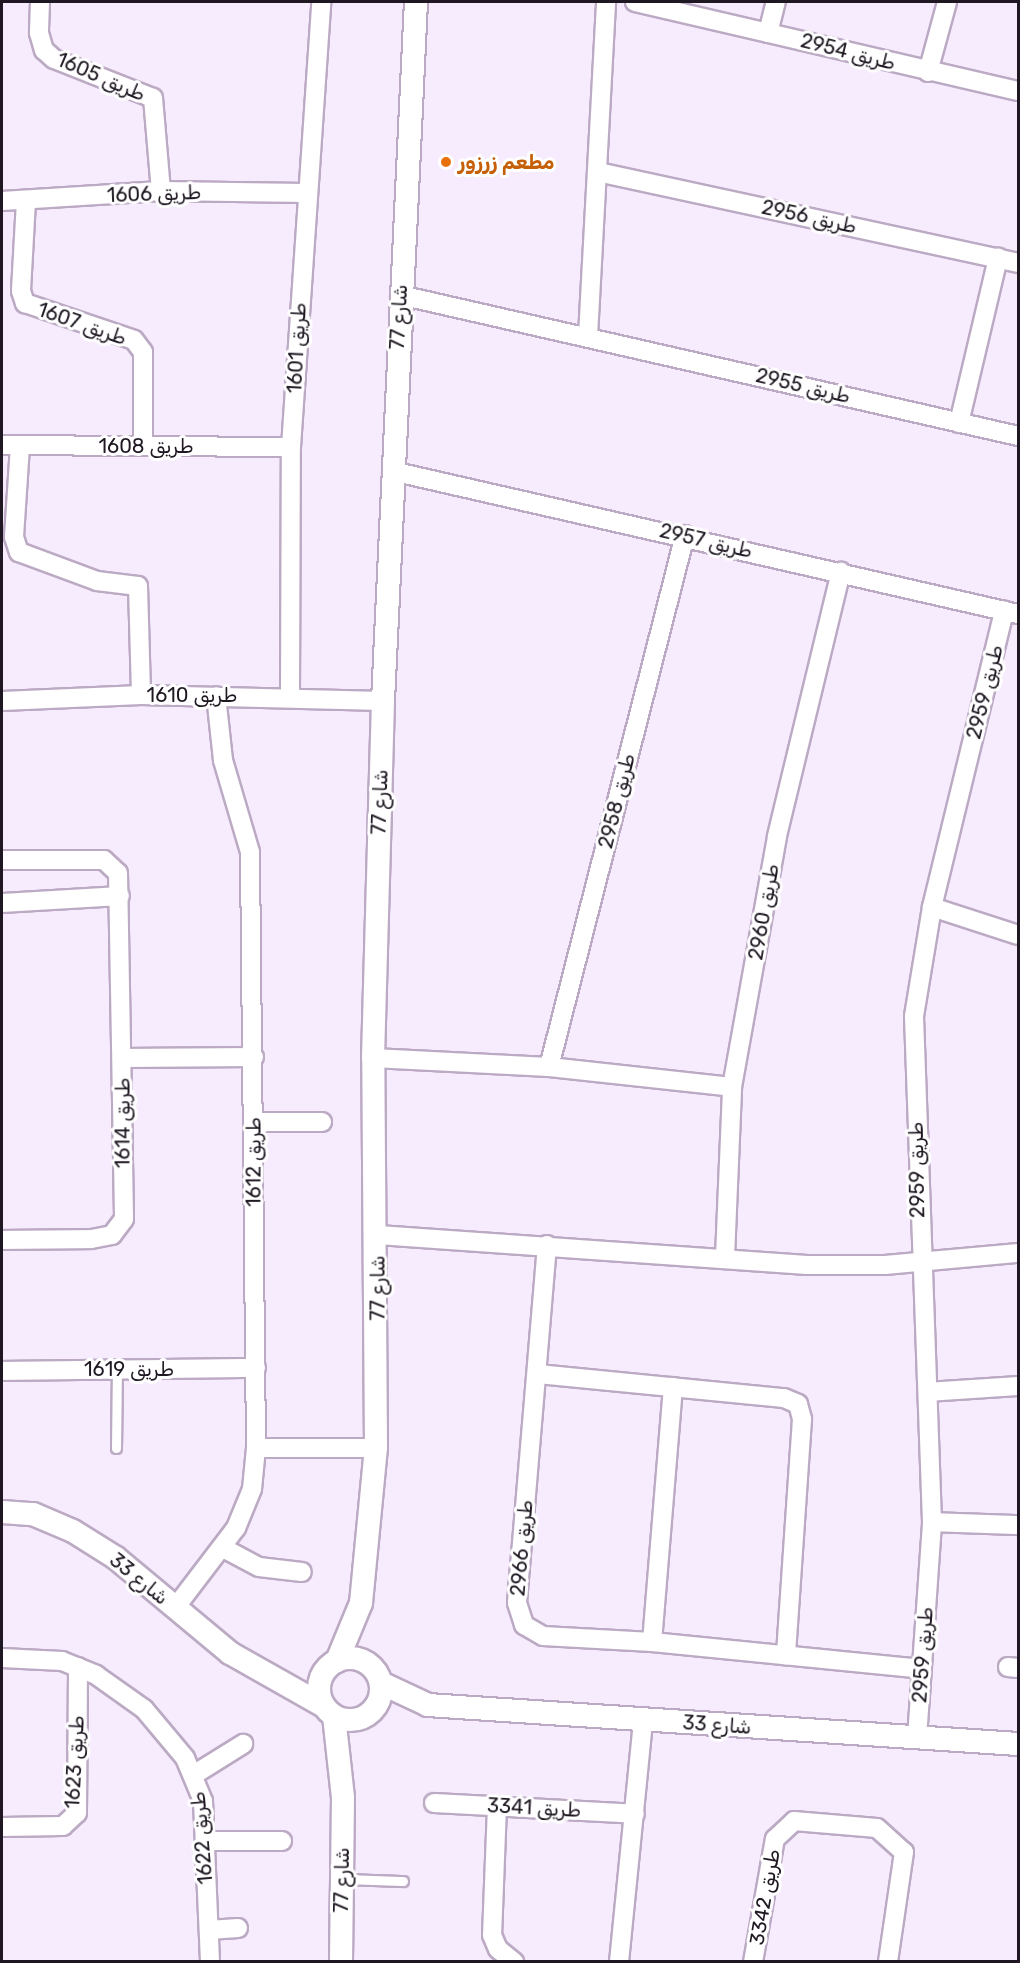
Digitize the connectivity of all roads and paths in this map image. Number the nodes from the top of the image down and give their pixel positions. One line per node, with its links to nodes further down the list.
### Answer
1 (40, 2): 12 (street, طريق 1605)
2 (321, 2): 13 (street, طريق 1601)
3 (416, 2): 18 (street, شارع 77)
4 (606, 2): 11 (street)
5 (635, 2): 8 (street, طريق 2954)
6 (776, 2): 8 (street)
7 (947, 2): 9 (street)
8 (768, 33): 9 (street, طريق 2954)
9 (928, 72): 10 (street, طريق 2954)
10 (1018, 91)
11 (598, 172): 16 (street, طريق 2956); 19 (street)
12 (161, 191): 13 (street, طريق 1606); 15 (street, طريق 1606)
13 (306, 193): 25 (street, طريق 1601)
14 (2, 201): 15 (street, طريق 1606)
15 (26, 201): 24 (street, طريق 1607)
16 (998, 258): 17 (street, طريق 2956); 20 (street)
17 (1018, 263)
18 (400, 295): 19 (street, طريق 2955); 26 (street, شارع 77)
19 (588, 336): 20 (street, طريق 2955)
20 (959, 423): 21 (street, طريق 2955)
21 (1018, 436)
22 (2, 445): 23 (street, طريق 1608)
23 (21, 446): 24 (street, طريق 1608); 30 (street)
24 (143, 446): 25 (street, طريق 1608)
25 (291, 447): 31 (street, طريق 1601)
26 (392, 471): 27 (street, طريق 2957); 34 (street, شارع 77)
27 (685, 536): 28 (street, طريق 2957); 43 (street, طريق 2958)
28 (841, 572): 29 (street, طريق 2957); 44 (street, طريق 2960)
29 (1011, 613): 38 (street, طريق 2959)
30 (141, 695): 32 (street, طريق 1610); 33 (street, طريق 1610)
31 (290, 695): 32 (street, طريق 1610); 34 (street, طريق 1610)
32 (216, 696): 40 (street, طريق 1612)
33 (2, 701)
34 (382, 701): 42 (street, شارع 77)
35 (2, 860): 36 (street, طريق 1614)
36 (120, 896): 37 (street); 41 (street, طريق 1614)
37 (2, 903)
38 (932, 907): 39 (street); 52 (street, طريق 2959)
39 (1018, 935)
40 (254, 1057): 41 (street); 45 (street, طريق 1612)
41 (122, 1058): 48 (street, طريق 1614)
42 (373, 1058): 43 (street); 47 (street, شارع 77)
43 (549, 1067): 44 (street)
44 (732, 1087): 51 (street, طريق 2960)
45 (254, 1122): 46 (street); 53 (street, طريق 1612)
46 (322, 1122)
47 (378, 1235): 49 (street); 62 (street, شارع 77)
48 (2, 1240)
49 (547, 1245): 51 (street); 56 (street, طريق 2966)
50 (1018, 1253): 52 (street)
51 (725, 1257): 52 (street)
52 (920, 1263): 59 (street, طريق 2959)
53 (256, 1368): 54 (street, طريق 1619); 61 (street, طريق 1612)
54 (117, 1369): 55 (street, طريق 1619); 60 (lane)
55 (2, 1371)
56 (538, 1374): 58 (street); 70 (street, طريق 2966)
57 (1018, 1386): 59 (street)
58 (673, 1387): 70 (street); 71 (street)
59 (928, 1392): 64 (street, طريق 2959)
60 (116, 1448)
61 (256, 1448): 62 (street); 66 (street, طريق 1612)
62 (376, 1448): 68 (street, شارع 77)
63 (2, 1512): 69 (street, شارع 33)
64 (932, 1522): 65 (street); 75 (street, طريق 2959)
65 (1018, 1525)
66 (225, 1549): 67 (street); 69 (street, طريق 1612)
67 (302, 1572)
68 (362, 1603): 73 (street, شارع 77); 77 (street, شارع 77)
69 (175, 1608): 76 (street, شارع 33)
70 (652, 1642): 71 (street, طريق 2966)
71 (786, 1655): 75 (street, طريق 2966)
72 (2, 1658): 74 (street, طريق 1622)
73 (331, 1665): 76 (street, شارع 33); 77 (street); 79 (street)
74 (78, 1667): 85 (street, طريق 1622); 90 (street, طريق 1623)
75 (922, 1669): 82 (street, طريق 2959)
76 (264, 1670): 79 (street, شارع 33)
77 (376, 1675): 78 (street, شارع 33); 80 (street)
78 (416, 1702): 80 (street, شارع 33); 81 (street, شارع 33)
79 (328, 1710): 80 (street); 86 (street, شارع 77)
80 (367, 1714): 86 (street, شارع 77)
81 (643, 1721): 82 (street, شارع 33); 89 (street)
82 (917, 1738): 84 (street, شارع 33)
83 (243, 1744): 85 (street)
84 (1018, 1744)
85 (195, 1774): 91 (street, طريق 1622)
86 (344, 1798): 93 (street, شارع 77)
87 (434, 1803): 88 (street, طريق 3341)
88 (497, 1806): 89 (street, طريق 3341); 99 (street)
89 (635, 1814): 100 (street)
90 (2, 1827)
91 (205, 1841): 92 (street); 96 (street, طريق 1622)
92 (282, 1841)
93 (343, 1879): 94 (lane); 98 (street, شارع 77)
94 (403, 1881)
95 (238, 1928): 96 (street)
96 (209, 1930): 97 (street, طريق 1622)
97 (210, 1962)
98 (341, 1962)
99 (514, 1962)
100 (619, 1962)
101 (753, 1962): 102 (street, طريق 3342)
102 (888, 1962)

